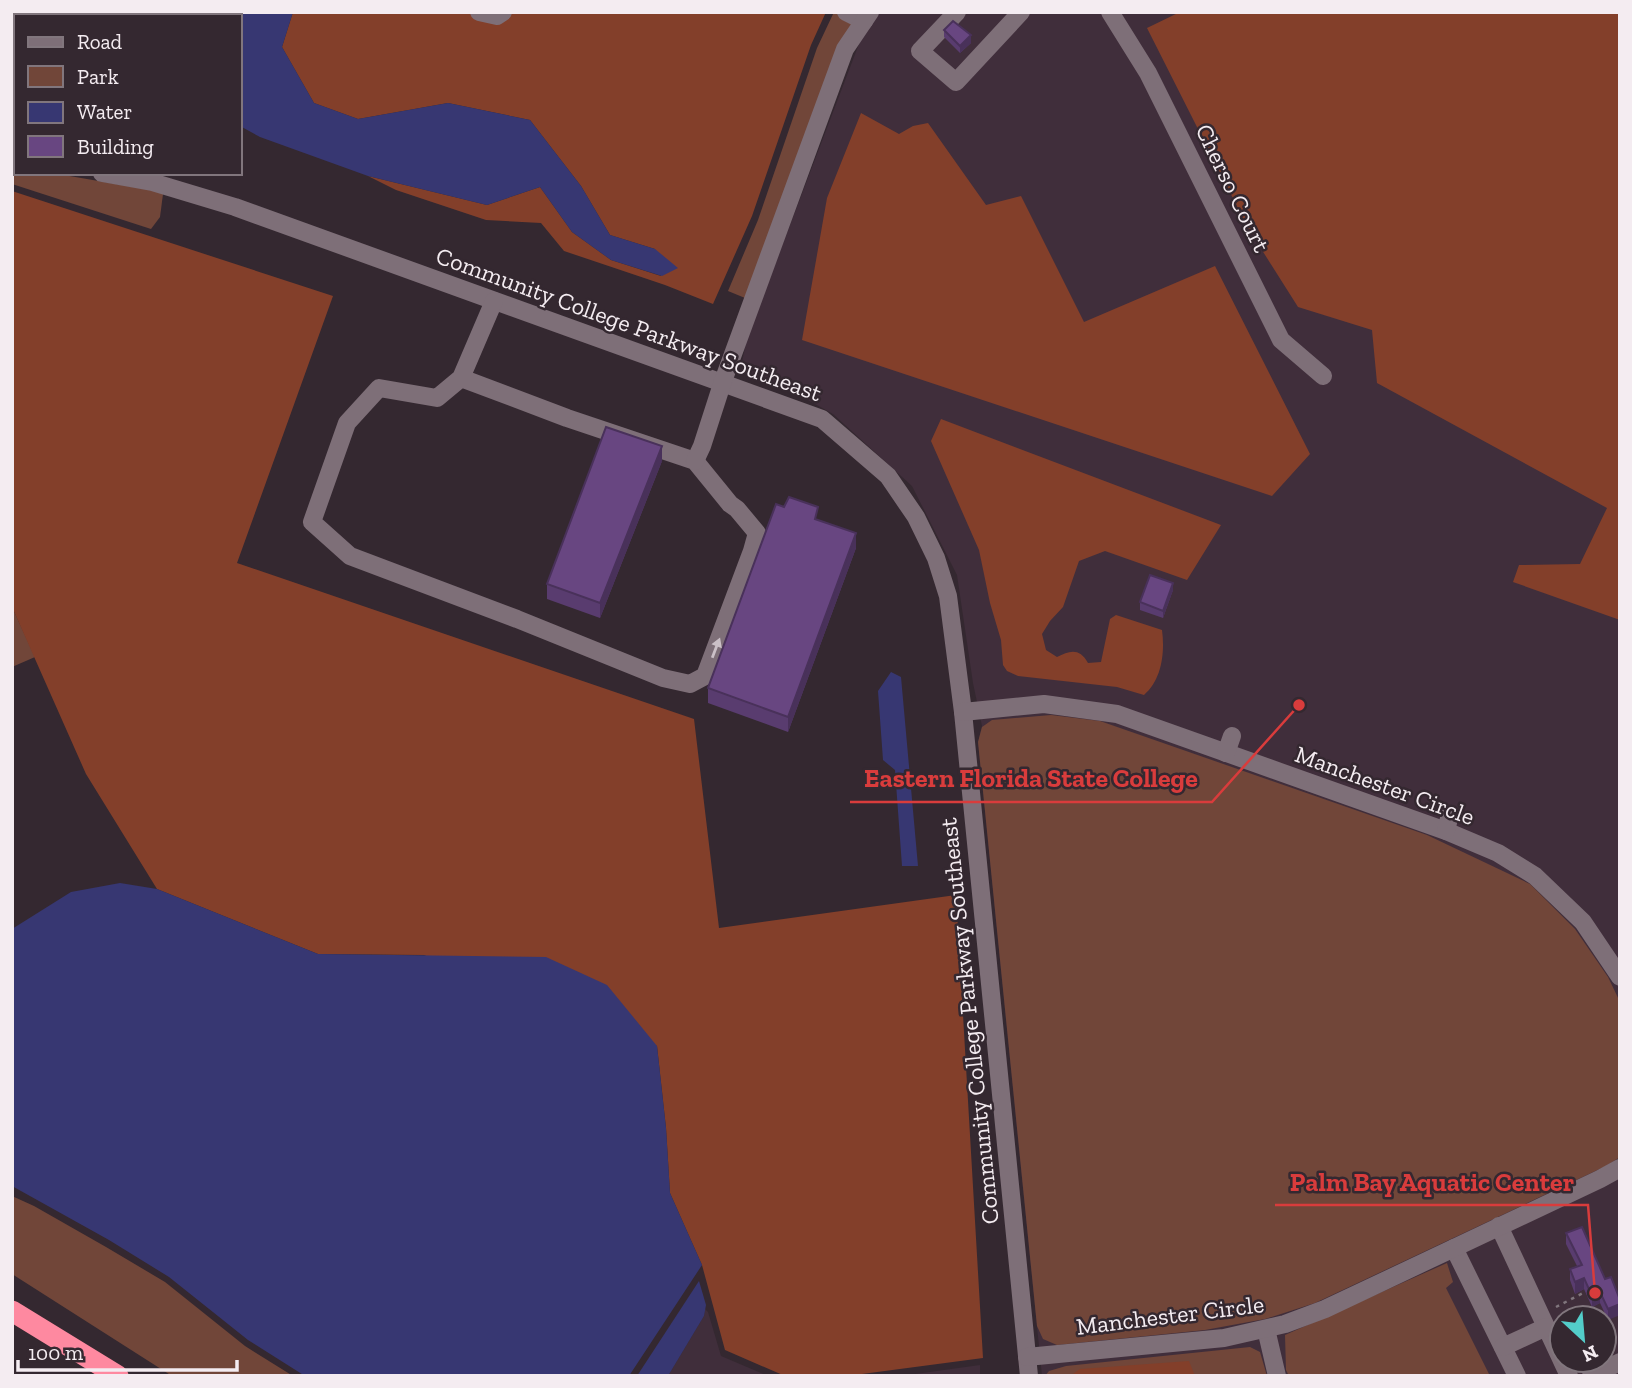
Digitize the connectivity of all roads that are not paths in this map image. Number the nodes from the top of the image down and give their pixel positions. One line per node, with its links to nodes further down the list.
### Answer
1 (479, 12): 2 (street)
2 (503, 12)
3 (846, 12): 7 (street)
4 (957, 12): 5 (street)
5 (1021, 12)
6 (1110, 12): 10 (street, Cherso Court)
7 (867, 17): 12 (street)
8 (113, 175): 9 (street, Community College Parkway Southeast)
9 (494, 301): 11 (street); 12 (street, Community College Parkway Southeast)
10 (1323, 376)
11 (461, 379): 13 (street); 13 (street, one-way to 13)
12 (722, 384): 13 (street); 14 (street, Community College Parkway Southeast)
13 (695, 461)
14 (963, 712): 15 (street, Manchester Circle); 23 (street, Community College Parkway Southeast)
15 (1620, 977)
16 (1620, 1168): 17 (street, Manchester Circle)
17 (1499, 1226): 18 (street, Manchester Circle); 20 (street)
18 (1454, 1248): 21 (street, Manchester Circle); 22 (street)
19 (12, 1311): 25 (highway)
20 (1548, 1318): 22 (street)
21 (1266, 1329): 23 (street, Manchester Circle); 27 (street)
22 (1503, 1347): 28 (street)
23 (1027, 1357): 26 (street, Community College Parkway Southeast)
24 (1620, 1362): 29 (street)
25 (118, 1376)
26 (1029, 1376)
27 (1278, 1376)
28 (1517, 1376)
29 (1591, 1376)

